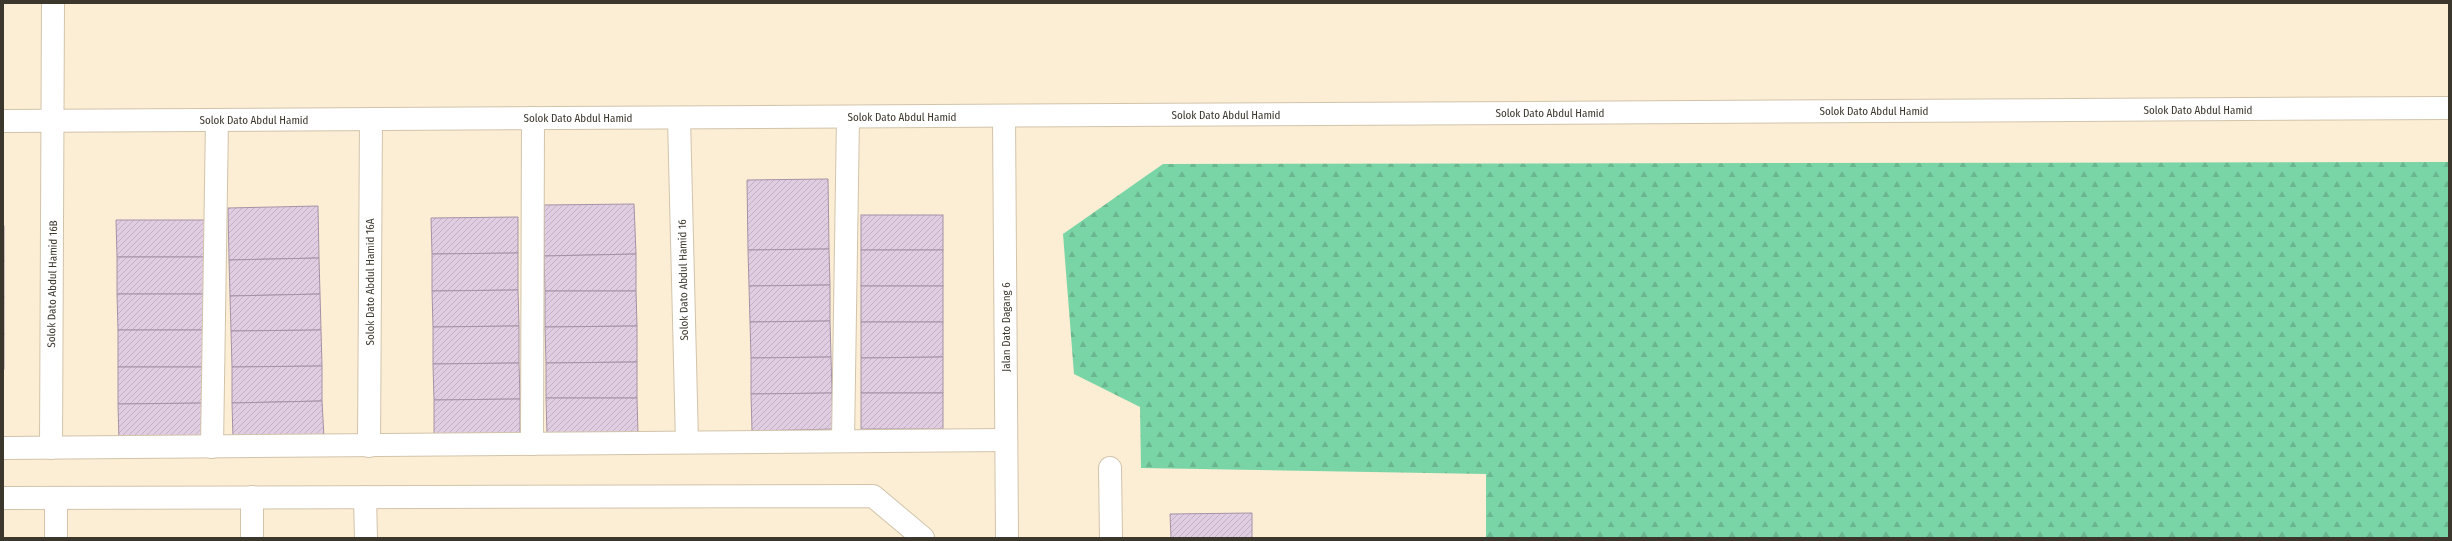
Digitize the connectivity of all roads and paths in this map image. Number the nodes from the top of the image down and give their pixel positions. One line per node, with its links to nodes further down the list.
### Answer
1 (53, 3): 8 (street, Solok Dato Abdul Hamid 16B)
2 (2449, 108): 3 (street, Solok Dato Abdul Hamid)
3 (1004, 116): 4 (street, Solok Dato Abdul Hamid); 11 (street, Jalan Dato Dagang 6)
4 (848, 117): 6 (street, Solok Dato Abdul Hamid); 12 (street)
5 (533, 118): 6 (street, Solok Dato Abdul Hamid); 7 (street, Solok Dato Abdul Hamid); 14 (street)
6 (679, 118): 13 (street, Solok Dato Abdul Hamid 16)
7 (371, 119): 9 (street, Solok Dato Abdul Hamid); 15 (street, Solok Dato Abdul Hamid 16A)
8 (54, 120): 9 (street, Solok Dato Abdul Hamid); 10 (street, Solok Dato Abdul Hamid); 18 (street, Solok Dato Abdul Hamid 16B)
9 (217, 120): 16 (street)
10 (3, 121)
11 (1006, 440): 12 (street); 28 (street, Jalan Dato Dagang 6)
12 (843, 441): 13 (street)
13 (687, 442): 14 (street)
14 (532, 444): 15 (street)
15 (369, 446): 16 (street)
16 (212, 447): 18 (street)
17 (3, 448): 18 (street)
18 (51, 448)
19 (1110, 468): 29 (street)
20 (252, 497): 21 (street); 23 (street); 25 (street)
21 (365, 497): 26 (street); 27 (street)
22 (3, 498): 23 (street)
23 (56, 498): 24 (street)
24 (56, 538)
25 (252, 538)
26 (366, 538)
27 (923, 538)
28 (1007, 538)
29 (1110, 538)

